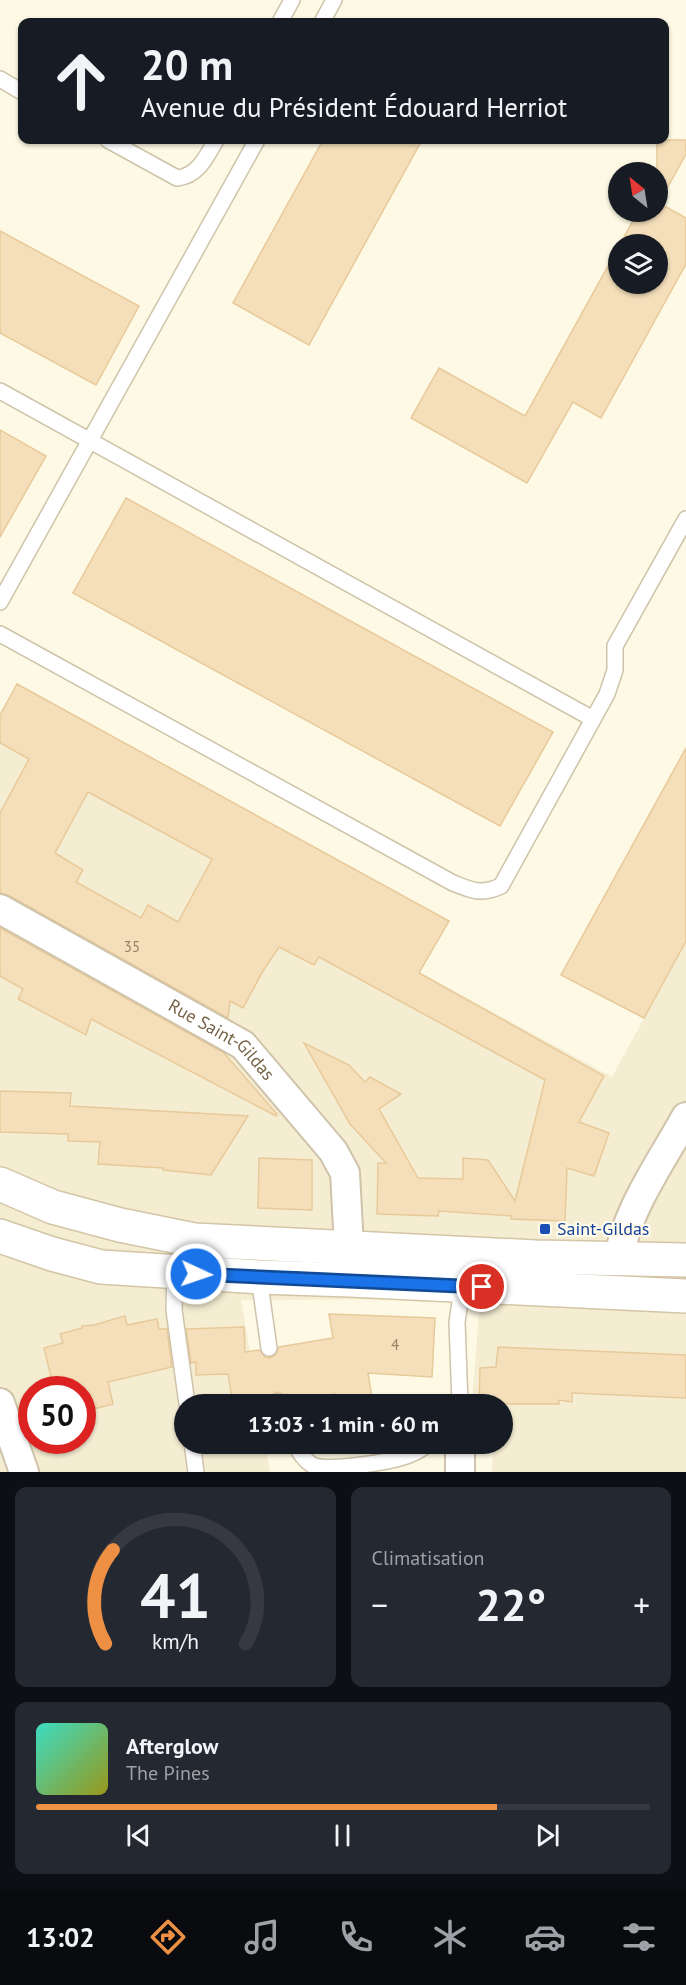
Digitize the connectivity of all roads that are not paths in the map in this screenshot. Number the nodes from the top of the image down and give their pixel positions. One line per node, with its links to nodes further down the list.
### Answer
1 (292, 0): 3 (lane)
2 (334, 0): 4 (lane)
3 (282, 18)
4 (324, 18)
5 (0, 79): 6 (lane)
6 (18, 90)
7 (115, 144): 8 (lane)
8 (214, 144)
9 (255, 144): 11 (lane)
10 (0, 391): 11 (lane)
11 (90, 440): 13 (lane); 15 (lane)
12 (686, 519): 15 (lane)
13 (0, 602)
14 (0, 634): 15 (lane)
15 (593, 719)
16 (0, 909): 21 (street, Rue Saint-Gildas)
17 (686, 1117): 22 (street)
18 (0, 1184): 21 (main road)
19 (0, 1236): 23 (main road)
20 (686, 1260): 22 (main road)
21 (350, 1263): 24 (main road); 25 (main road); 26 (main road)
22 (617, 1267): 24 (main road)
23 (175, 1272): 25 (main road); 29 (lane)
24 (543, 1274): 26 (main road); 27 (main road)
25 (270, 1277): 28 (lane)
26 (466, 1278): 30 (lane)
27 (686, 1296)
28 (269, 1348)
29 (186, 1394)
30 (460, 1394)
31 (0, 1403): 36 (street)
32 (194, 1454): 37 (lane)
33 (301, 1454): 34 (lane)
34 (411, 1454)
35 (460, 1454): 38 (street)
36 (24, 1472)
37 (196, 1472)
38 (459, 1472)

